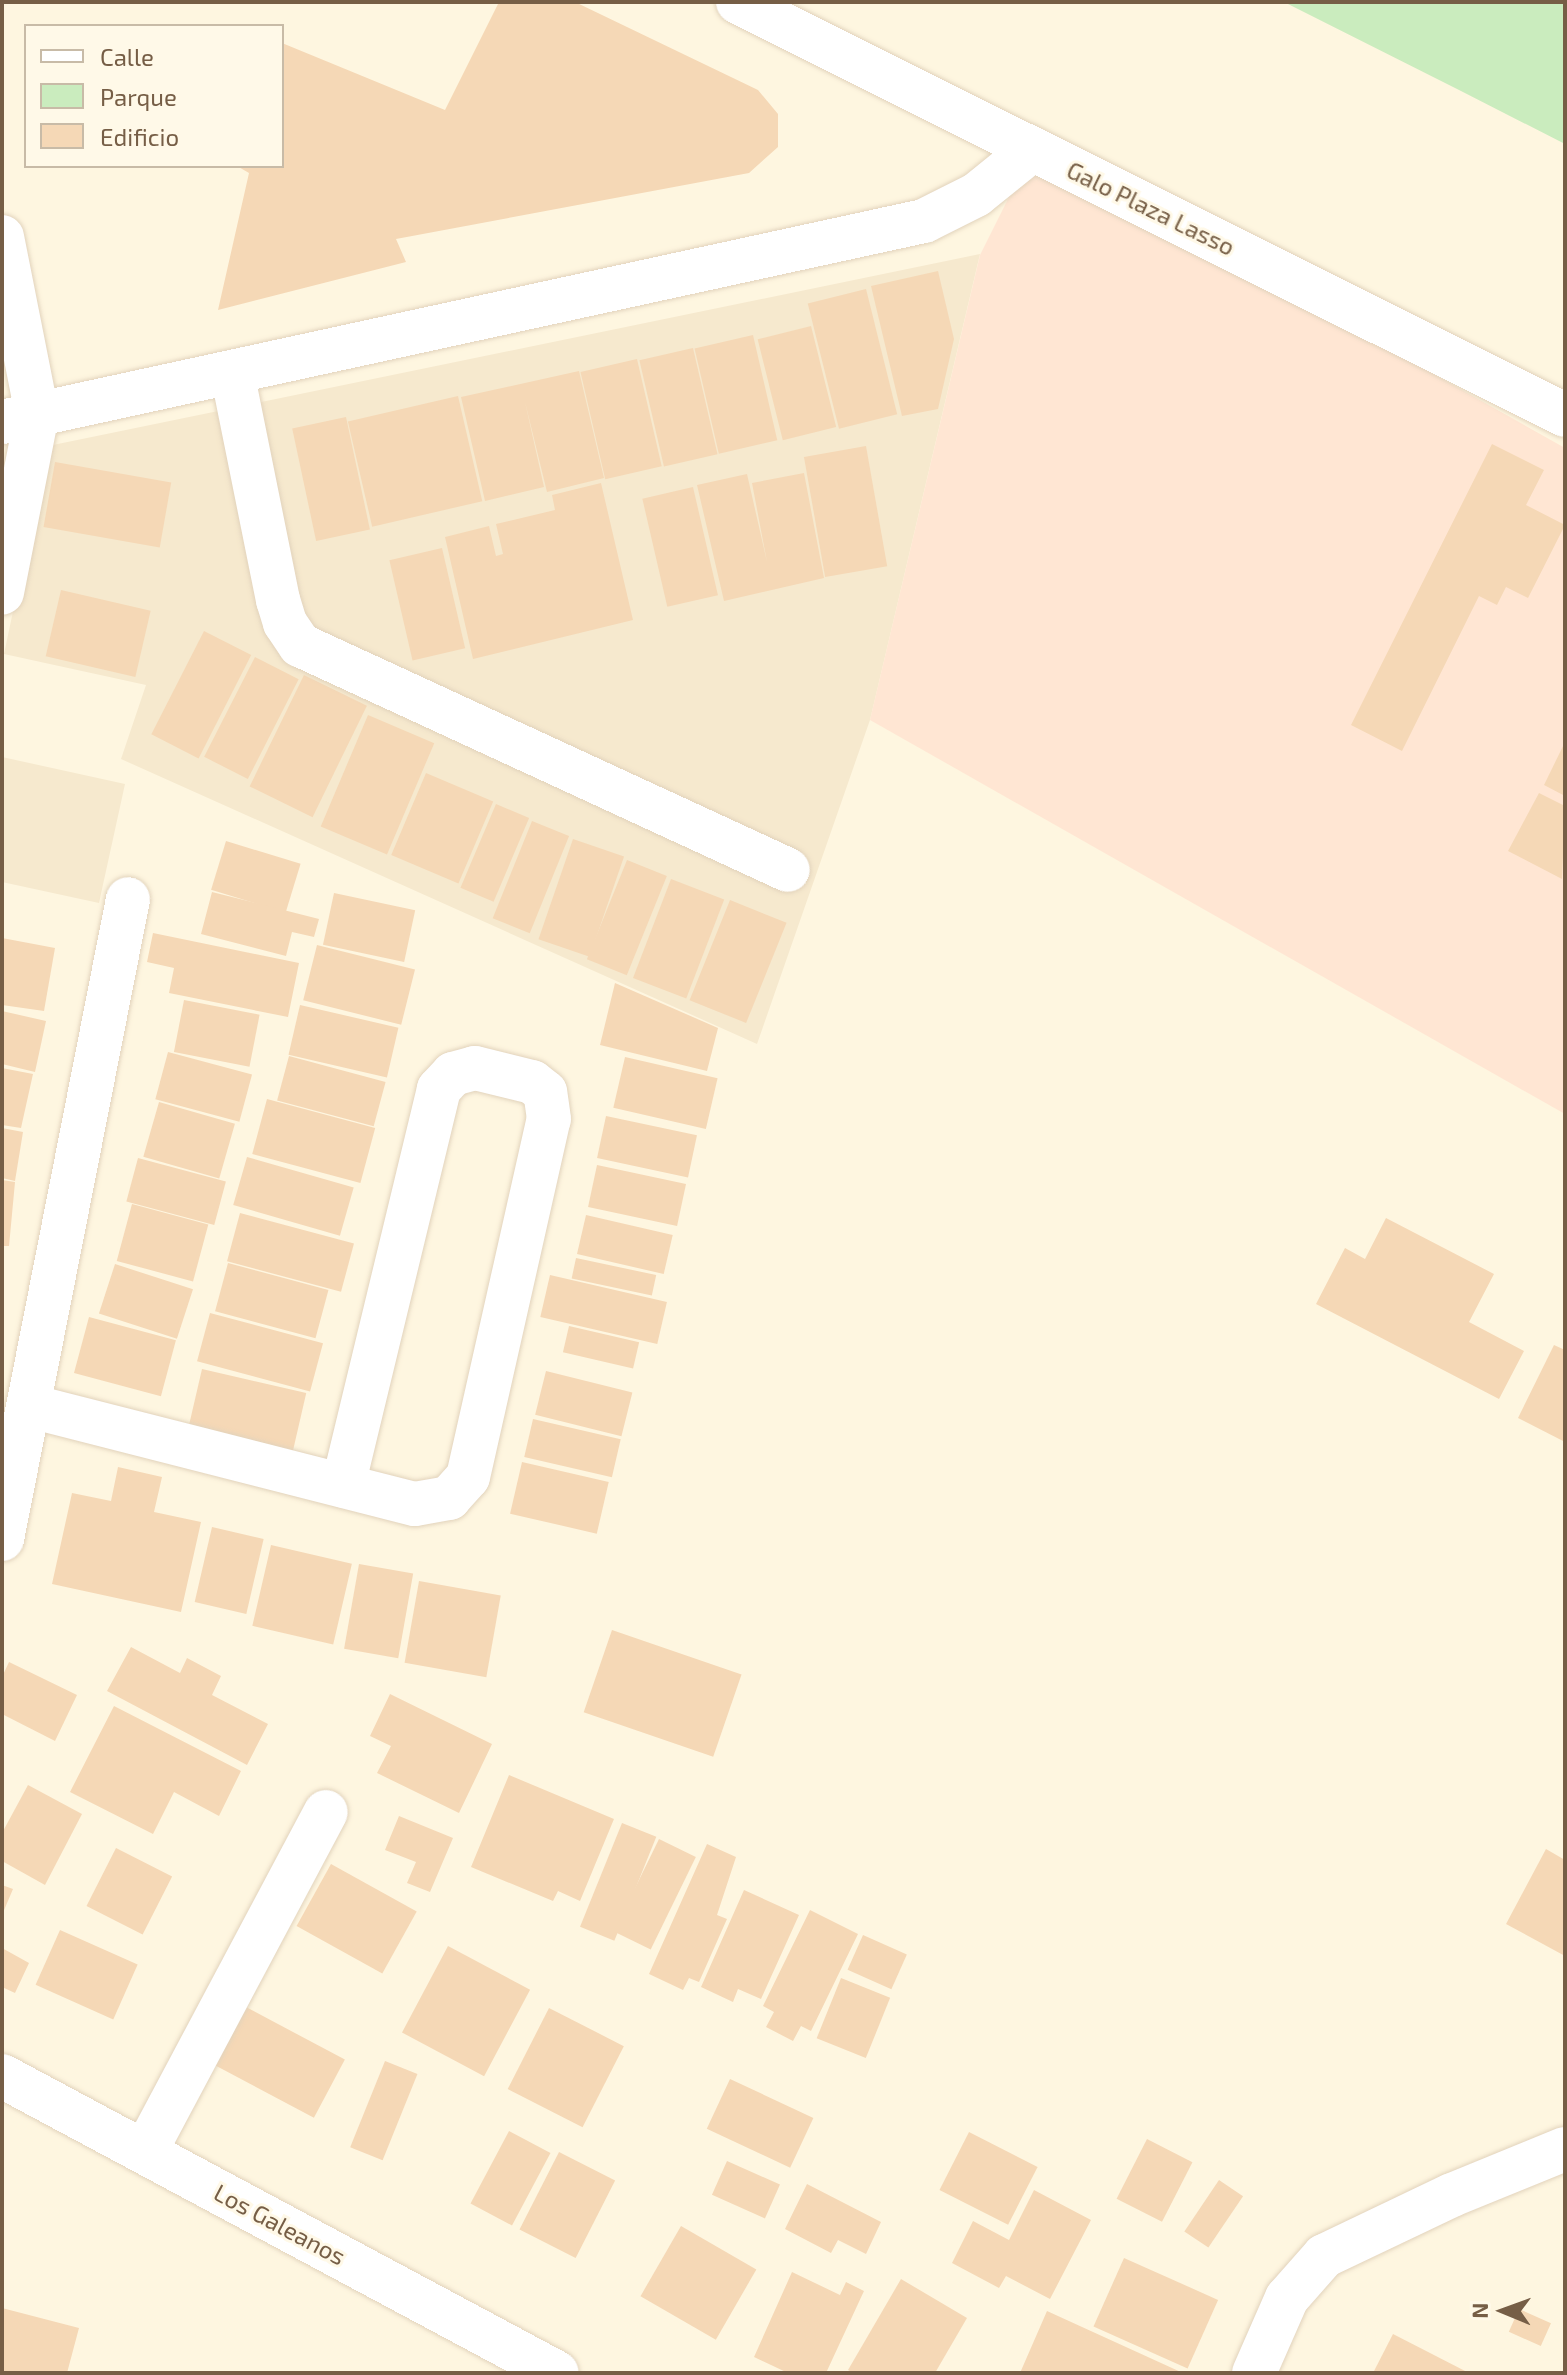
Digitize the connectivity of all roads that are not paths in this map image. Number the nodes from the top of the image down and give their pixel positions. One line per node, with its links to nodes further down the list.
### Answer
1 (738, 2): 2 (street, Galo Plaza Lasso)
2 (1033, 149): 4 (street); 5 (street, Galo Plaza Lasso)
3 (2, 237): 6 (street)
4 (232, 372): 6 (street); 8 (street)
5 (1565, 415)
6 (20, 418): 7 (street)
7 (2, 593)
8 (788, 870)
9 (128, 899): 10 (street)
10 (30, 1406): 11 (street); 12 (street)
11 (343, 1486): 11 (street)
12 (2, 1539)
13 (326, 1812): 16 (street)
14 (2, 2076): 16 (street, Los Galeanos)
15 (1565, 2149): 18 (street)
16 (145, 2152): 17 (street, Los Galeanos)
17 (557, 2373)
18 (1254, 2373)

